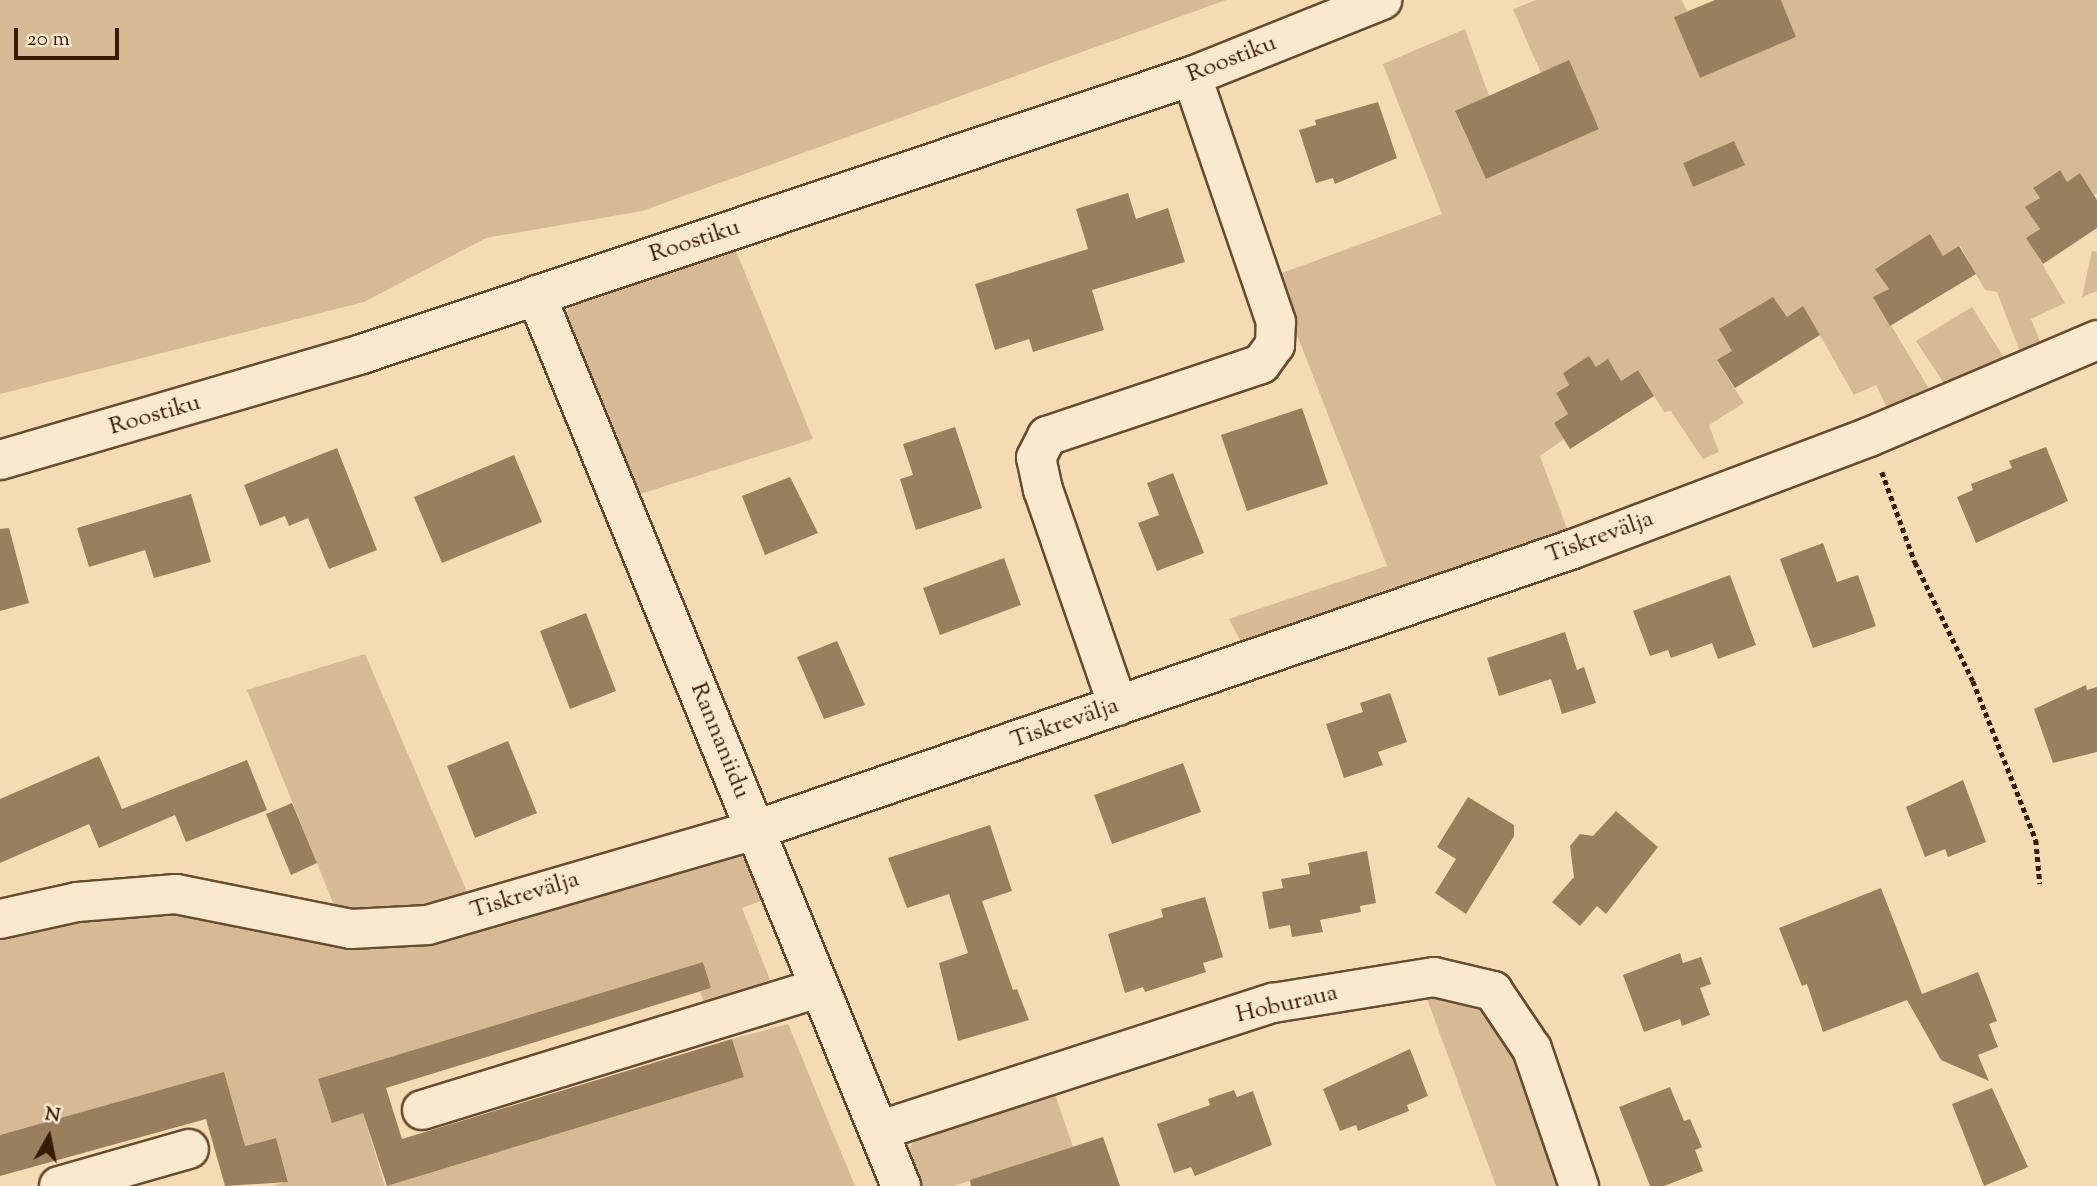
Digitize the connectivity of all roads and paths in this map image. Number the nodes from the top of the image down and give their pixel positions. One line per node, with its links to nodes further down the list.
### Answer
1 (1382, 0): 2 (street, Roostiku)
2 (1192, 76): 3 (street, Roostiku); 7 (street)
3 (536, 295): 6 (street, Roostiku); 8 (street, Rannaniidu)
4 (2097, 340): 5 (street, Tiskrevälja)
5 (1869, 437): 7 (street, Tiskrevälja); 9 (path)
6 (0, 460)
7 (1118, 706): 8 (street, Tiskrevälja)
8 (755, 830): 10 (street, Tiskrevälja); 11 (street, Rannaniidu)
9 (2039, 884)
10 (0, 919)
11 (819, 988): 12 (street); 13 (street, Rannaniidu)
12 (422, 1110)
13 (881, 1130): 16 (street, Rannaniidu); 17 (street, Hoburaua)
14 (189, 1149): 15 (street)
15 (59, 1186)
16 (901, 1186)
17 (1580, 1186)

